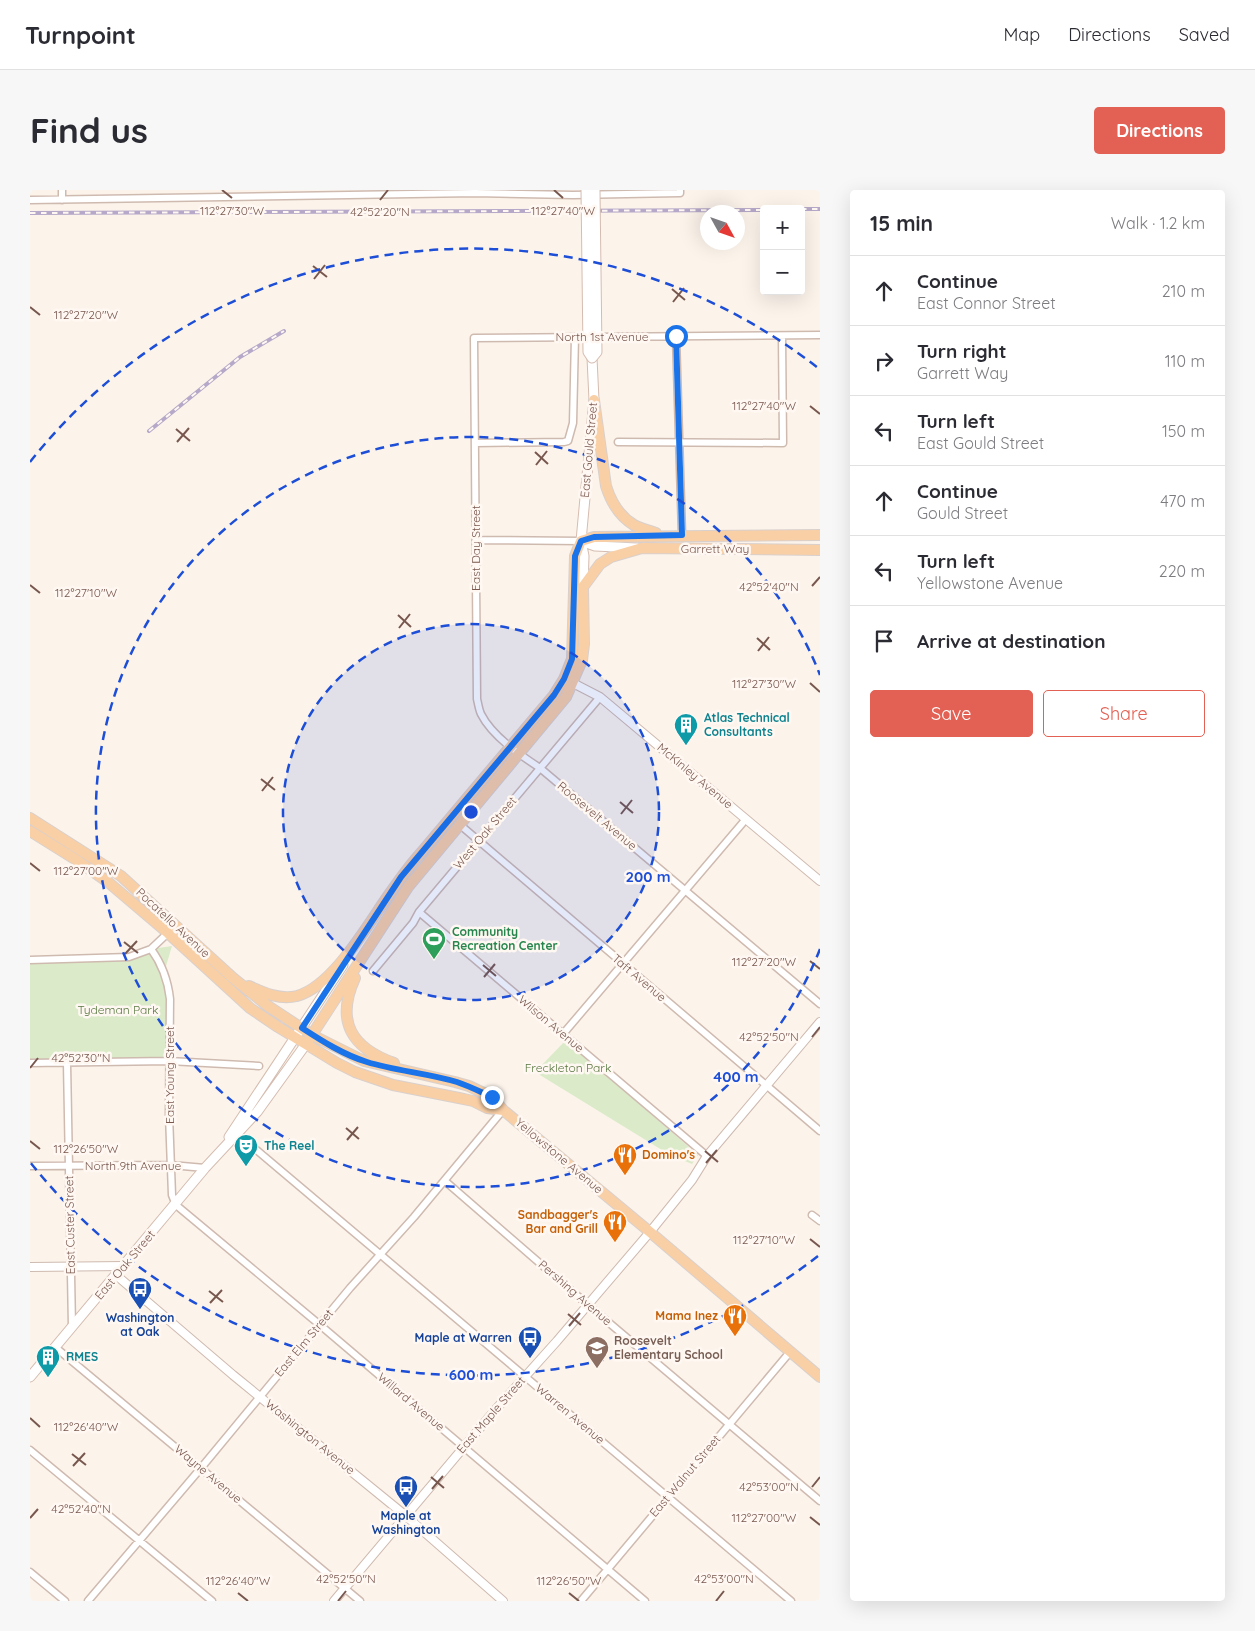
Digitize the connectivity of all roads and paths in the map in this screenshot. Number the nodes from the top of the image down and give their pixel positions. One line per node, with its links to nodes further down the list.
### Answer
1 (62, 190): 10 (street)
2 (586, 190): 16 (main road, East Gould Street, bridge)
3 (595, 190): 16 (main road, East Gould Street, bridge)
4 (475, 191): 5 (street); 6 (street)
5 (370, 192): 8 (street)
6 (680, 192)
7 (165, 193): 8 (street); 10 (street)
8 (268, 193)
9 (30, 200): 10 (street)
10 (62, 200)
11 (820, 335): 13 (street, North 1st Avenue)
12 (676, 336): 13 (street, North 1st Avenue); 14 (street, North 1st Avenue); 20 (street)
13 (782, 336): 20 (street)
14 (575, 337): 15 (street, North 1st Avenue); 19 (street)
15 (474, 338): 19 (street, East Day Street)
16 (592, 358): 17 (main road, East Gould Street)
17 (594, 400): 23 (main road); 25 (main road, East Gould Street)
18 (618, 442): 20 (street)
19 (475, 443): 24 (street, East Day Street)
20 (680, 443): 21 (street)
21 (682, 535): 22 (main road, Garrett Way); 23 (main road, Garrett Way)
22 (820, 535)
23 (662, 536): 25 (main road, Garrett Way)
24 (476, 540): 25 (street); 31 (street, East Day Street)
25 (581, 541): 26 (main road, Garrett Way); 28 (main road, East Gould Street); 29 (main road, East Gould Street)
26 (642, 548): 27 (main road, Garrett Way); 28 (main road)
27 (820, 550)
28 (583, 587): 29 (main road, East Gould Street)
29 (569, 681): 30 (street, McKinley Avenue); 31 (main road)
30 (600, 697): 32 (street, West Oak Street); 34 (street, McKinley Avenue)
31 (515, 750): 32 (street, Roosevelt Avenue); 35 (main road); 44 (main road)
32 (540, 768): 37 (street, West Oak Street); 39 (street, Roosevelt Avenue)
33 (30, 818): 41 (main road, Pocatello Avenue)
34 (746, 818): 38 (street, McKinley Avenue); 39 (street)
35 (459, 824): 37 (street, Taft Avenue); 43 (main road)
36 (30, 830): 42 (main road, Pocatello Avenue)
37 (479, 841): 40 (street, West Oak Street); 47 (street, Taft Avenue)
38 (820, 881)
39 (685, 890): 47 (street); 50 (street, Roosevelt Avenue)
40 (418, 912): 48 (street, West Oak Street); 53 (street, Wilson Avenue)
41 (175, 924): 42 (street); 49 (main road, Pocatello Avenue)
42 (168, 933): 45 (street); 55 (main road, Pocatello Avenue)
43 (376, 934): 54 (main road); 61 (main road)
44 (356, 945): 49 (main road); 52 (main road, East Oak Street)
45 (151, 949): 46 (street); 57 (street, East Young Street)
46 (30, 960)
47 (623, 964): 53 (street); 62 (street, Taft Avenue)
48 (373, 971)
49 (233, 978): 52 (main road, Pocatello Avenue)
50 (820, 1004)
51 (820, 1022): 62 (street, East Maple Street)
52 (302, 1028): 54 (main road, Pocatello Avenue); 55 (main road, East Oak Street)
53 (564, 1034): 66 (street, Wilson Avenue)
54 (312, 1035): 56 (main road); 61 (main road, Yellowstone Avenue)
55 (296, 1038): 56 (main road, Pocatello Avenue); 65 (main road, East Oak Street)
56 (306, 1044): 63 (main road, Yellowstone Avenue); 65 (main road, East Oak Street)
57 (169, 1061): 59 (street); 60 (street); 68 (street, East Young Street)
58 (30, 1063): 59 (street)
59 (67, 1063): 67 (street, East Custer Street)
60 (258, 1066)
61 (416, 1073): 63 (main road, Yellowstone Avenue)
62 (766, 1085): 64 (street, Taft Avenue); 66 (street, East Maple Street)
63 (504, 1110): 71 (street, East Elm Street); 75 (main road, Yellowstone Avenue)
64 (820, 1131)
65 (235, 1132): 70 (main road, East Oak Street); 76 (street, Warren Avenue)
66 (707, 1156): 75 (street, East Maple Street)
67 (68, 1165): 68 (street, North 9th Avenue); 69 (street, North 9th Avenue); 79 (street, East Custer Street)
68 (171, 1165): 70 (street, North 9th Avenue); 72 (street, East Young Street)
69 (30, 1166)
70 (205, 1168): 72 (main road, East Oak Street)
71 (445, 1181): 76 (street, East Elm Street); 81 (street, Pershing Avenue)
72 (176, 1205): 77 (main road, East Oak Street); 82 (street, Willard Avenue)
73 (812, 1215): 74 (street)
74 (820, 1221)
75 (650, 1232): 81 (street, East Maple Street); 85 (main road, Yellowstone Avenue)
76 (380, 1254): 82 (street, East Elm Street); 87 (street, Warren Avenue)
77 (124, 1266): 79 (street); 80 (main road, East Oak Street)
78 (30, 1267): 79 (street)
79 (71, 1267): 83 (street, East Custer Street)
80 (116, 1275): 83 (main road, East Oak Street); 89 (street, Washington Avenue)
81 (588, 1304): 87 (street, East Maple Street); 90 (street, Pershing Avenue)
82 (320, 1325): 89 (street, East Elm Street); 91 (street, Willard Avenue)
83 (72, 1327): 84 (main road, East Oak Street)
84 (55, 1347): 86 (main road, East Oak Street); 93 (street, Wayne Avenue)
85 (790, 1352): 88 (main road, Yellowstone Avenue); 90 (street, East Walnut Street)
86 (32, 1373)
87 (524, 1376): 91 (street, East Maple Street); 94 (street, Warren Avenue)
88 (820, 1377)
89 (260, 1396): 93 (street, East Elm Street); 96 (street, Washington Avenue)
90 (729, 1423): 94 (street, East Walnut Street); 95 (street, Pershing Avenue)
91 (464, 1447): 96 (street, East Maple Street); 98 (street, Willard Avenue)
92 (30, 1450): 97 (street)
93 (201, 1468): 97 (street, East Elm Street); 100 (street, Wayne Avenue)
94 (668, 1497): 98 (street, East Walnut Street); 109 (street, Warren Avenue)
95 (820, 1501)
96 (406, 1516): 100 (street, East Maple Street); 106 (street, Washington Avenue)
97 (140, 1540): 102 (street, East Elm Street); 103 (street)
98 (608, 1569): 107 (street, East Walnut Street); 108 (street, Willard Avenue)
99 (30, 1572): 101 (street)
100 (345, 1588): 104 (street, East Maple Street); 105 (street, Wayne Avenue)
101 (65, 1601)
102 (88, 1601)
103 (212, 1601)
104 (334, 1601)
105 (360, 1601)
106 (503, 1601)
107 (581, 1601)
108 (646, 1601)
109 (791, 1601)

